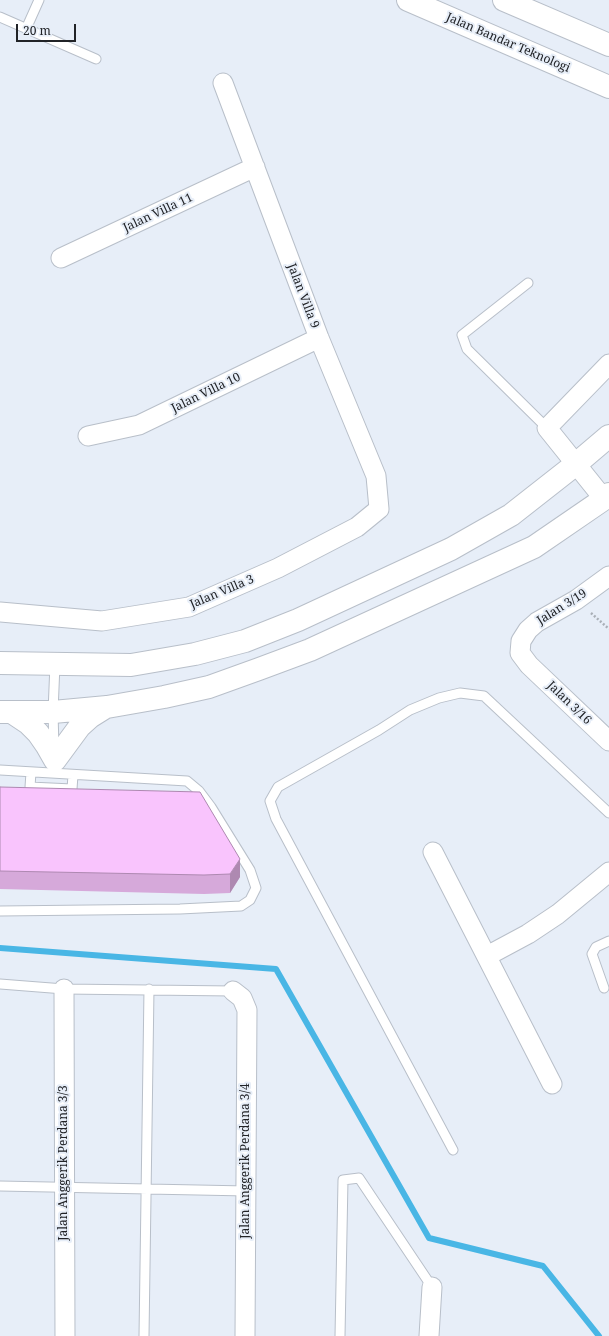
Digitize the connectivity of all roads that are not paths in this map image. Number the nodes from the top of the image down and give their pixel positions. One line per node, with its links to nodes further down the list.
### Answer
1 (39, 0): 5 (lane)
2 (408, 0): 11 (street, Jalan Bandar Teknologi)
3 (504, 0): 7 (street)
4 (0, 17): 5 (lane)
5 (26, 29): 9 (lane)
6 (609, 35): 7 (street)
7 (586, 36): 8 (street)
8 (609, 45)
9 (96, 59)
10 (223, 83): 12 (street, Jalan Villa 9)
11 (609, 87)
12 (255, 167): 13 (street, Jalan Villa 11); 15 (street, Jalan Villa 9)
13 (61, 258)
14 (528, 283): 17 (lane)
15 (319, 338): 18 (street, Jalan Villa 10); 22 (street, Jalan Villa 9)
16 (609, 364): 17 (street)
17 (547, 428): 20 (street)
18 (88, 436)
19 (609, 436): 20 (street)
20 (576, 464): 21 (street); 26 (street)
21 (607, 497): 28 (street)
22 (379, 509): 24 (street, Jalan Villa 3)
23 (609, 576): 27 (street, Jalan 3/19)
24 (0, 612)
25 (0, 663): 26 (street)
26 (55, 664): 29 (lane)
27 (529, 665): 31 (street, Jalan 3/16)
28 (106, 707): 29 (street); 32 (street)
29 (53, 712): 30 (street); 32 (lane)
30 (7, 713): 32 (street)
31 (609, 742)
32 (55, 767): 34 (lane); 35 (lane)
33 (0, 770): 34 (lane)
34 (31, 772): 35 (lane)
35 (73, 775): 39 (lane)
36 (609, 813): 48 (lane)
37 (433, 852): 41 (street)
38 (609, 872): 41 (street)
39 (0, 911)
40 (609, 940): 43 (lane)
41 (487, 956): 47 (street)
42 (0, 984): 44 (lane)
43 (604, 988)
44 (64, 989): 45 (lane); 50 (street, Jalan Anggerik Perdana 3/3)
45 (149, 989): 46 (lane); 51 (lane)
46 (233, 991): 52 (street, Jalan Anggerik Perdana 3/4)
47 (552, 1084)
48 (453, 1150)
49 (0, 1186): 50 (lane)
50 (64, 1186): 51 (lane); 54 (street, Jalan Anggerik Perdana 3/3)
51 (147, 1189): 52 (lane); 55 (lane)
52 (247, 1191): 56 (street, Jalan Anggerik Perdana 3/4)
53 (432, 1287): 57 (lane); 58 (street)
54 (65, 1336)
55 (144, 1336)
56 (244, 1336)
57 (340, 1336)
58 (429, 1336)

